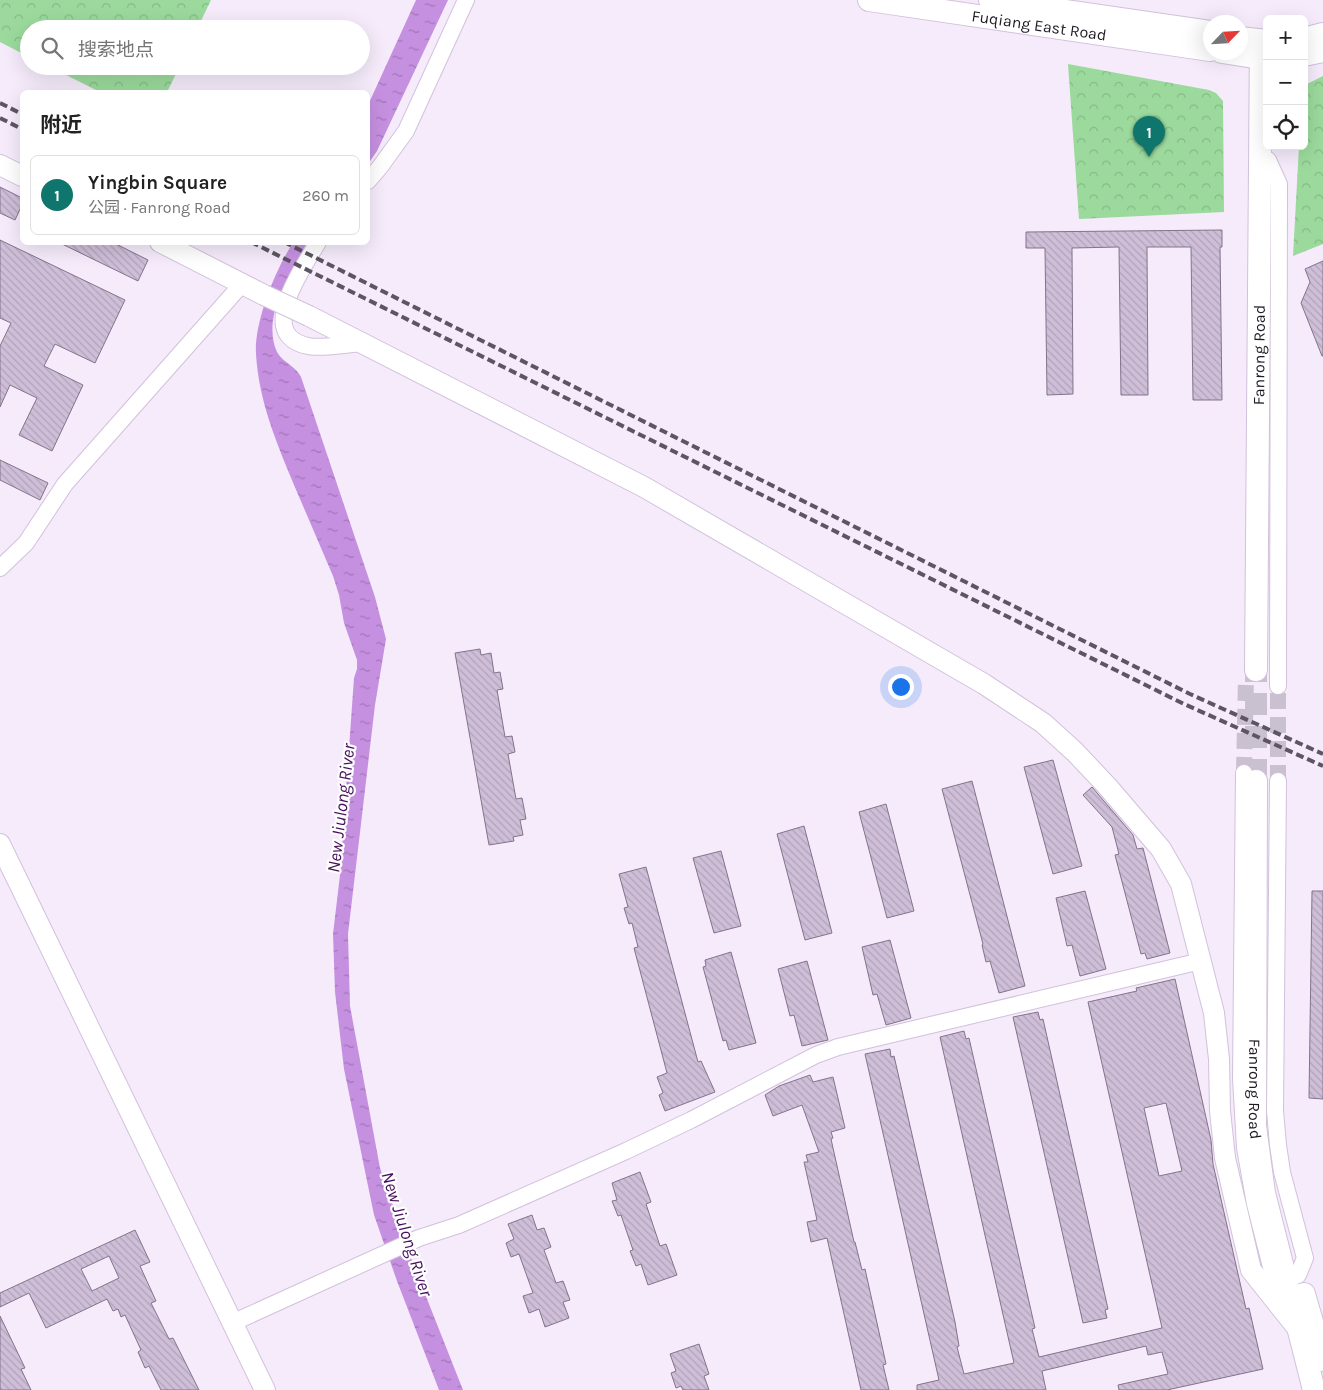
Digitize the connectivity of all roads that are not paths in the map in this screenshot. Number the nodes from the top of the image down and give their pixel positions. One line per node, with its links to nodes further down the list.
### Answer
1 (466, 0): 14 (street)
2 (869, 0): 8 (main road, Fuqiang East Road)
3 (990, 0): 4 (main road, Fuqiang East Road)
4 (1203, 31)
5 (1323, 33): 6 (street)
6 (1308, 37)
7 (1259, 47): 11 (main road, Fanrong Road)
8 (1203, 49)
9 (1323, 52): 10 (street)
10 (1308, 55)
11 (1266, 157): 20 (main road, Fanrong Road)
12 (0, 166): 13 (street)
13 (20, 175)
14 (370, 179)
15 (166, 245): 17 (street)
16 (316, 245): 18 (street)
17 (242, 284): 18 (street, bridge); 19 (street)
18 (362, 343): 22 (street)
19 (0, 568)
20 (1261, 676)
21 (0, 844): 23 (street)
22 (1201, 961): 23 (street); 24 (street)
23 (232, 1323): 26 (street)
24 (1298, 1329): 25 (main road, Fanrong Road); 27 (main road, Fanrong Road)
25 (1323, 1360)
26 (265, 1390)
27 (1314, 1390)

